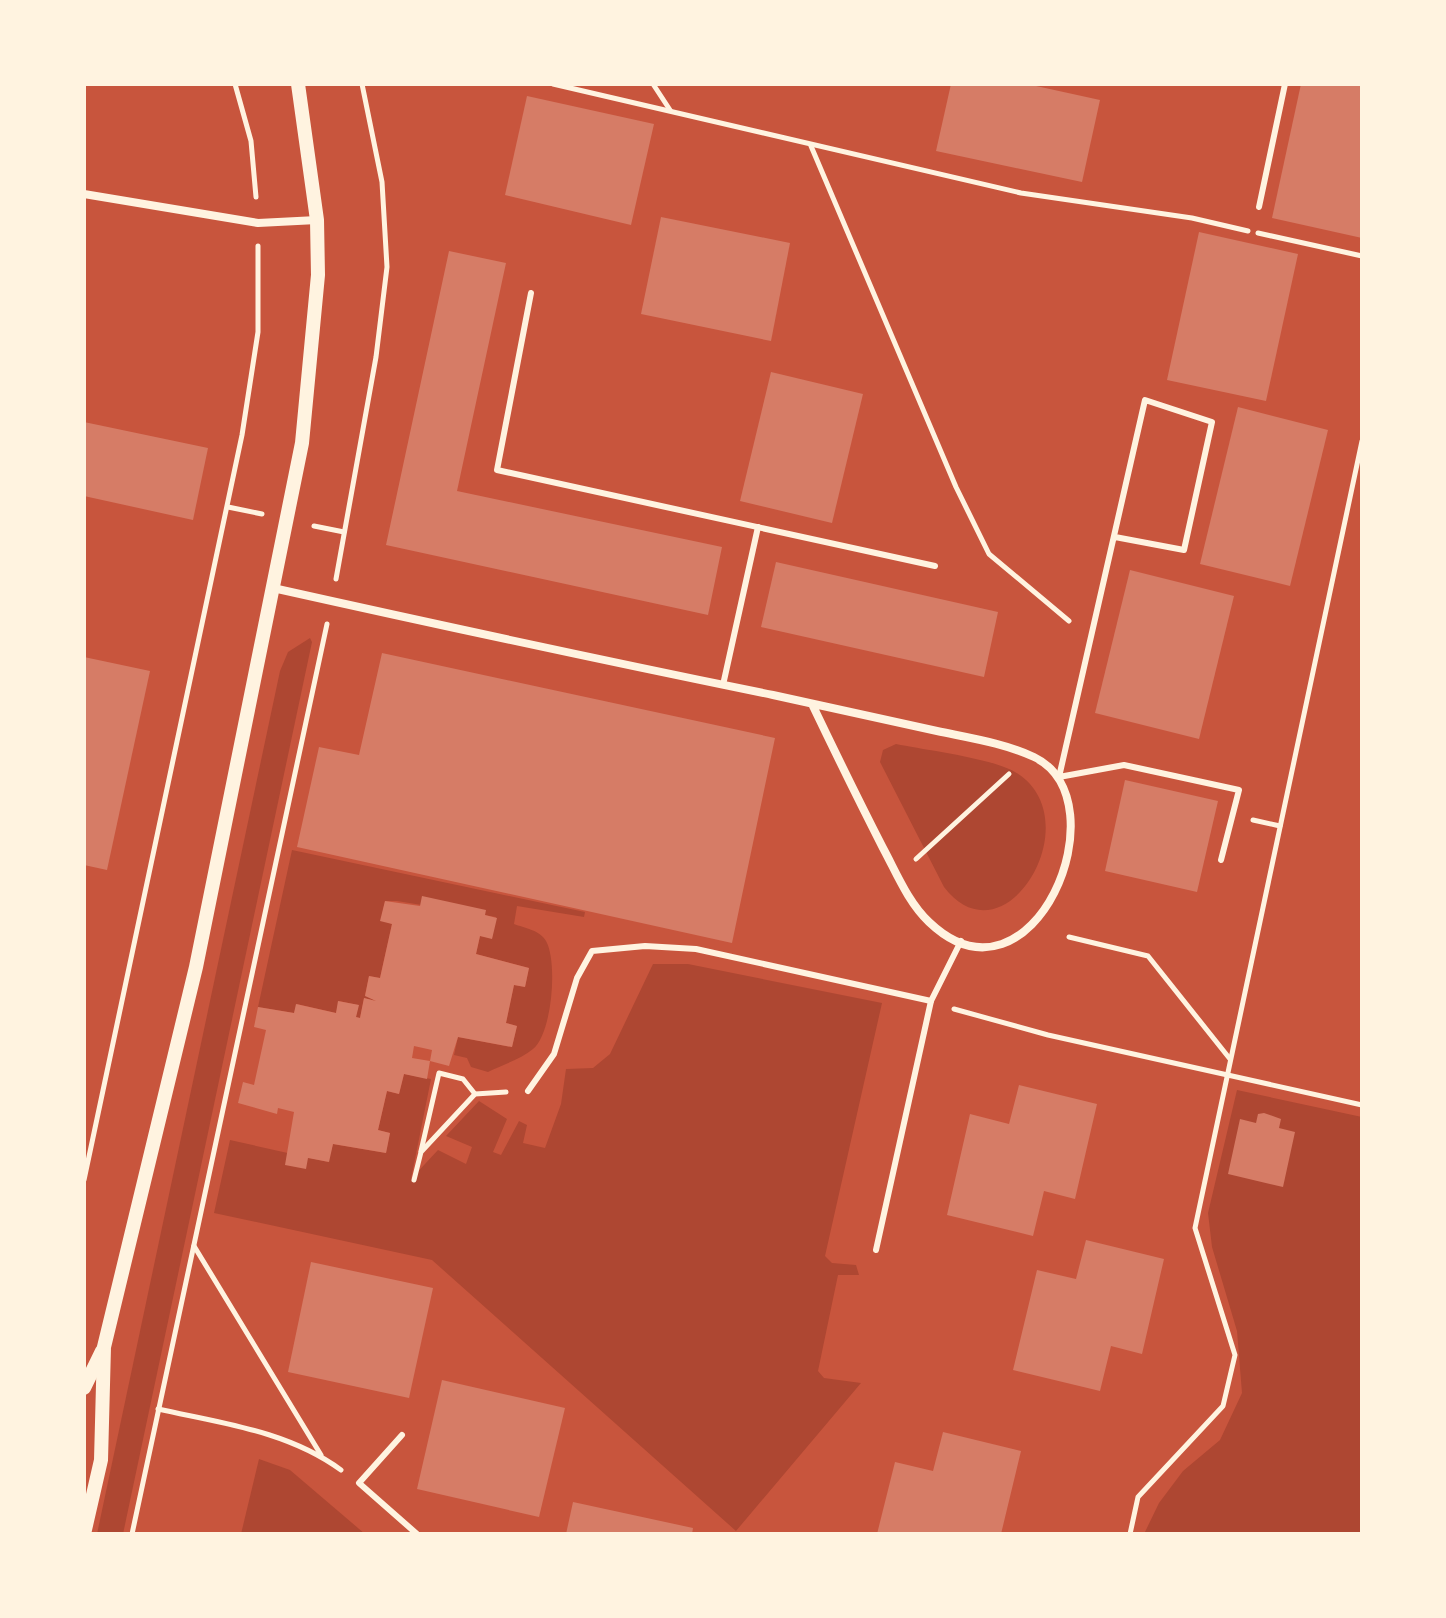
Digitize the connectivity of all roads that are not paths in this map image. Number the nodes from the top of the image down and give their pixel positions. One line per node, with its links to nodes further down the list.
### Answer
1 (298, 84): 5 (street)
2 (1285, 84): 4 (lane)
3 (84, 194): 5 (street)
4 (1259, 207)
5 (317, 220): 10 (street)
6 (531, 293): 7 (lane)
7 (758, 527): 9 (lane); 11 (lane)
8 (1115, 537): 8 (lane); 13 (lane)
9 (935, 566)
10 (273, 588): 11 (street); 19 (street)
11 (723, 685): 12 (street)
12 (812, 704): 13 (street); 15 (street)
13 (1059, 777): 14 (lane); 15 (street)
14 (1221, 860)
15 (961, 941): 16 (lane)
16 (931, 1001): 17 (lane); 18 (lane)
17 (528, 1091)
18 (876, 1250)
19 (104, 1347): 20 (street); 22 (street)
20 (84, 1388)
21 (402, 1435): 23 (lane)
22 (84, 1534)
23 (417, 1534)

